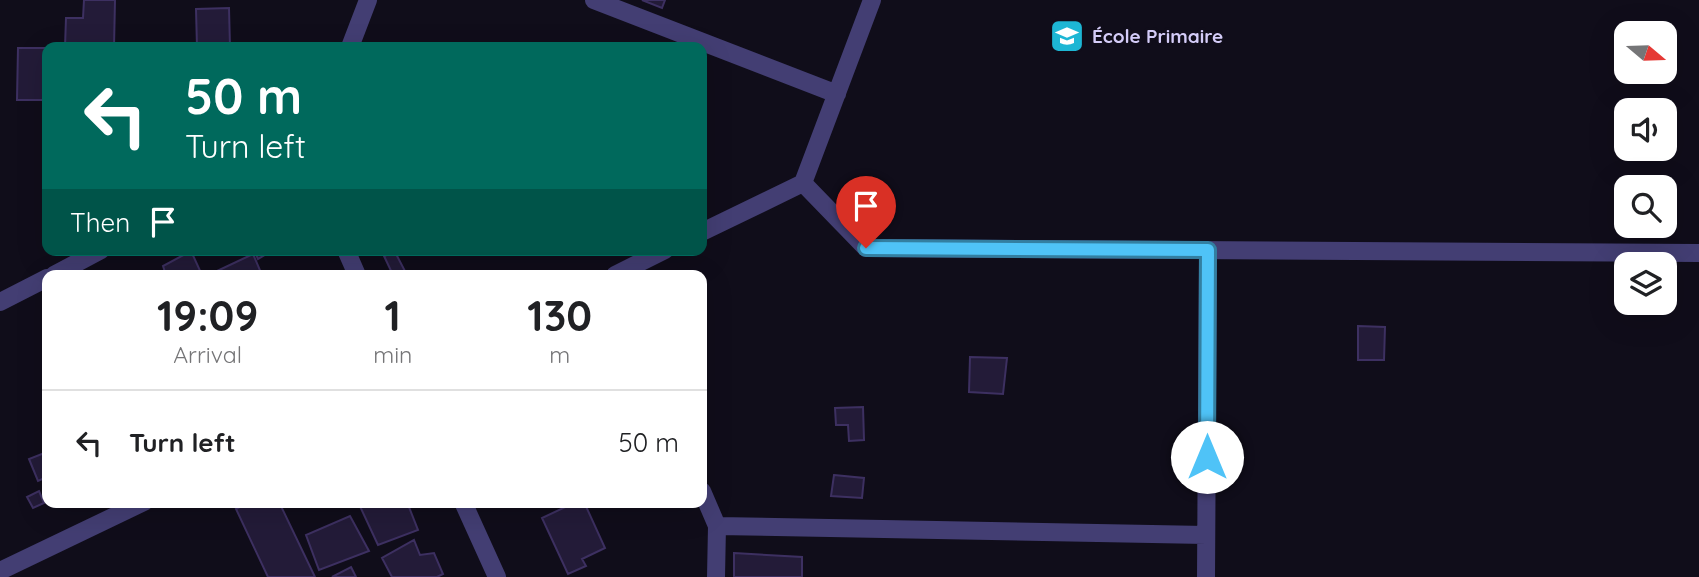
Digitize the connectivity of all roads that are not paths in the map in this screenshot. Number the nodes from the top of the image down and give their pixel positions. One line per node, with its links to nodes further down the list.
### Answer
1 (368, 0): 4 (street)
2 (594, 0): 5 (street)
3 (872, 0): 7 (street)
4 (352, 42)
5 (703, 42)
6 (707, 44): 7 (street)
7 (837, 94): 8 (street)
8 (803, 183): 9 (street); 10 (street)
9 (707, 230)
10 (1208, 250): 11 (street); 22 (street)
11 (1699, 254)
12 (90, 256): 14 (street)
13 (653, 256): 15 (street)
14 (63, 270)
15 (625, 270)
16 (42, 281): 17 (street)
17 (0, 302)
18 (707, 503): 21 (street)
19 (132, 508): 23 (street)
20 (466, 508): 24 (street)
21 (717, 526): 22 (street); 25 (street)
22 (1206, 535): 26 (street)
23 (0, 572)
24 (497, 577)
25 (716, 577)
26 (1206, 577)

